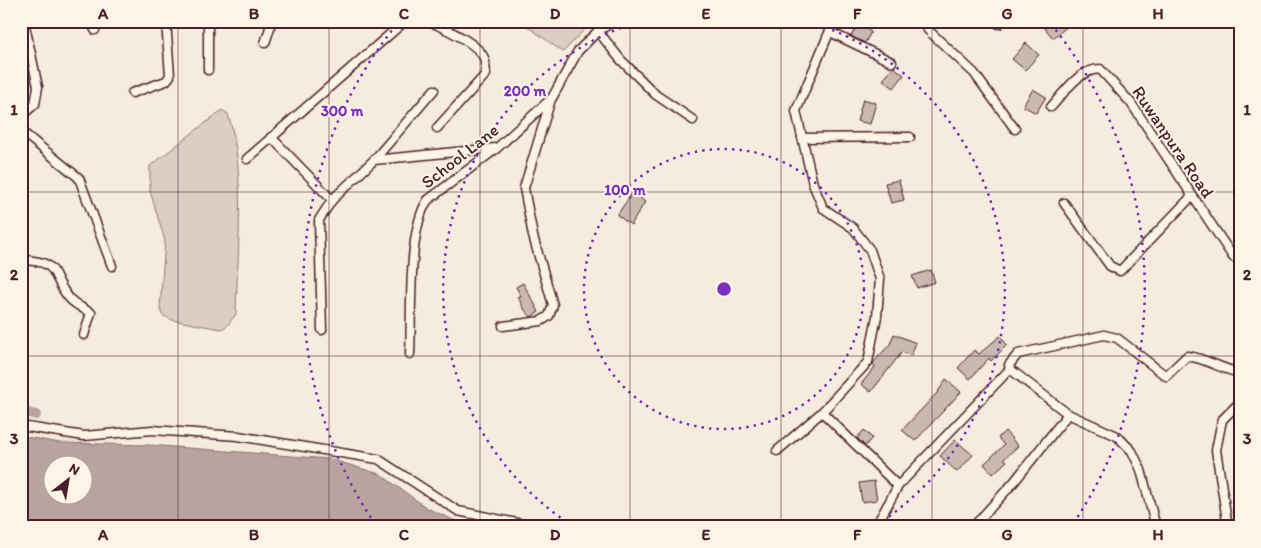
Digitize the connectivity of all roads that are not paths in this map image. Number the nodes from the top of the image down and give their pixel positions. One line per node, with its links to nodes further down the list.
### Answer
1 (24, 21): 21 (street)
2 (91, 21): 11 (street)
3 (166, 21): 18 (street)
4 (208, 21): 16 (street)
5 (268, 21): 14 (street)
6 (405, 21): 26 (street)
7 (429, 21): 23 (street)
8 (614, 21): 12 (street, School Lane)
9 (834, 21): 13 (street)
10 (924, 21): 24 (street)
11 (95, 30)
12 (598, 31): 19 (street, School Lane); 22 (street)
13 (830, 32): 15 (street); 28 (street)
14 (265, 43)
15 (892, 62)
16 (208, 70)
17 (434, 90): 31 (street)
18 (132, 93)
19 (552, 98): 29 (street, School Lane); 38 (street)
20 (1051, 107): 32 (street, Ruwanpura Road)
21 (21, 116)
22 (693, 120)
23 (437, 128)
24 (1015, 129)
25 (21, 131): 37 (street)
26 (271, 137): 30 (street); 33 (street)
27 (910, 137): 28 (street)
28 (802, 138): 45 (street)
29 (497, 148): 31 (street); 41 (street, School Lane)
30 (247, 159)
31 (374, 160): 33 (street)
32 (1192, 196): 34 (street); 36 (street, Ruwanpura Road)
33 (332, 200): 39 (street)
34 (1064, 202)
35 (21, 260): 40 (street)
36 (1240, 261)
37 (112, 266)
38 (503, 326)
39 (322, 330)
40 (84, 335)
41 (410, 354)
42 (1010, 369): 43 (street); 46 (street); 49 (street)
43 (1240, 373)
44 (1240, 402): 54 (street)
45 (822, 412): 48 (street); 49 (street)
46 (1068, 414): 52 (street); 53 (street)
47 (21, 426): 50 (street)
48 (777, 451)
49 (898, 486): 51 (street)
50 (537, 527)
51 (873, 527)
52 (973, 527)
53 (1156, 527)
54 (1228, 527)

